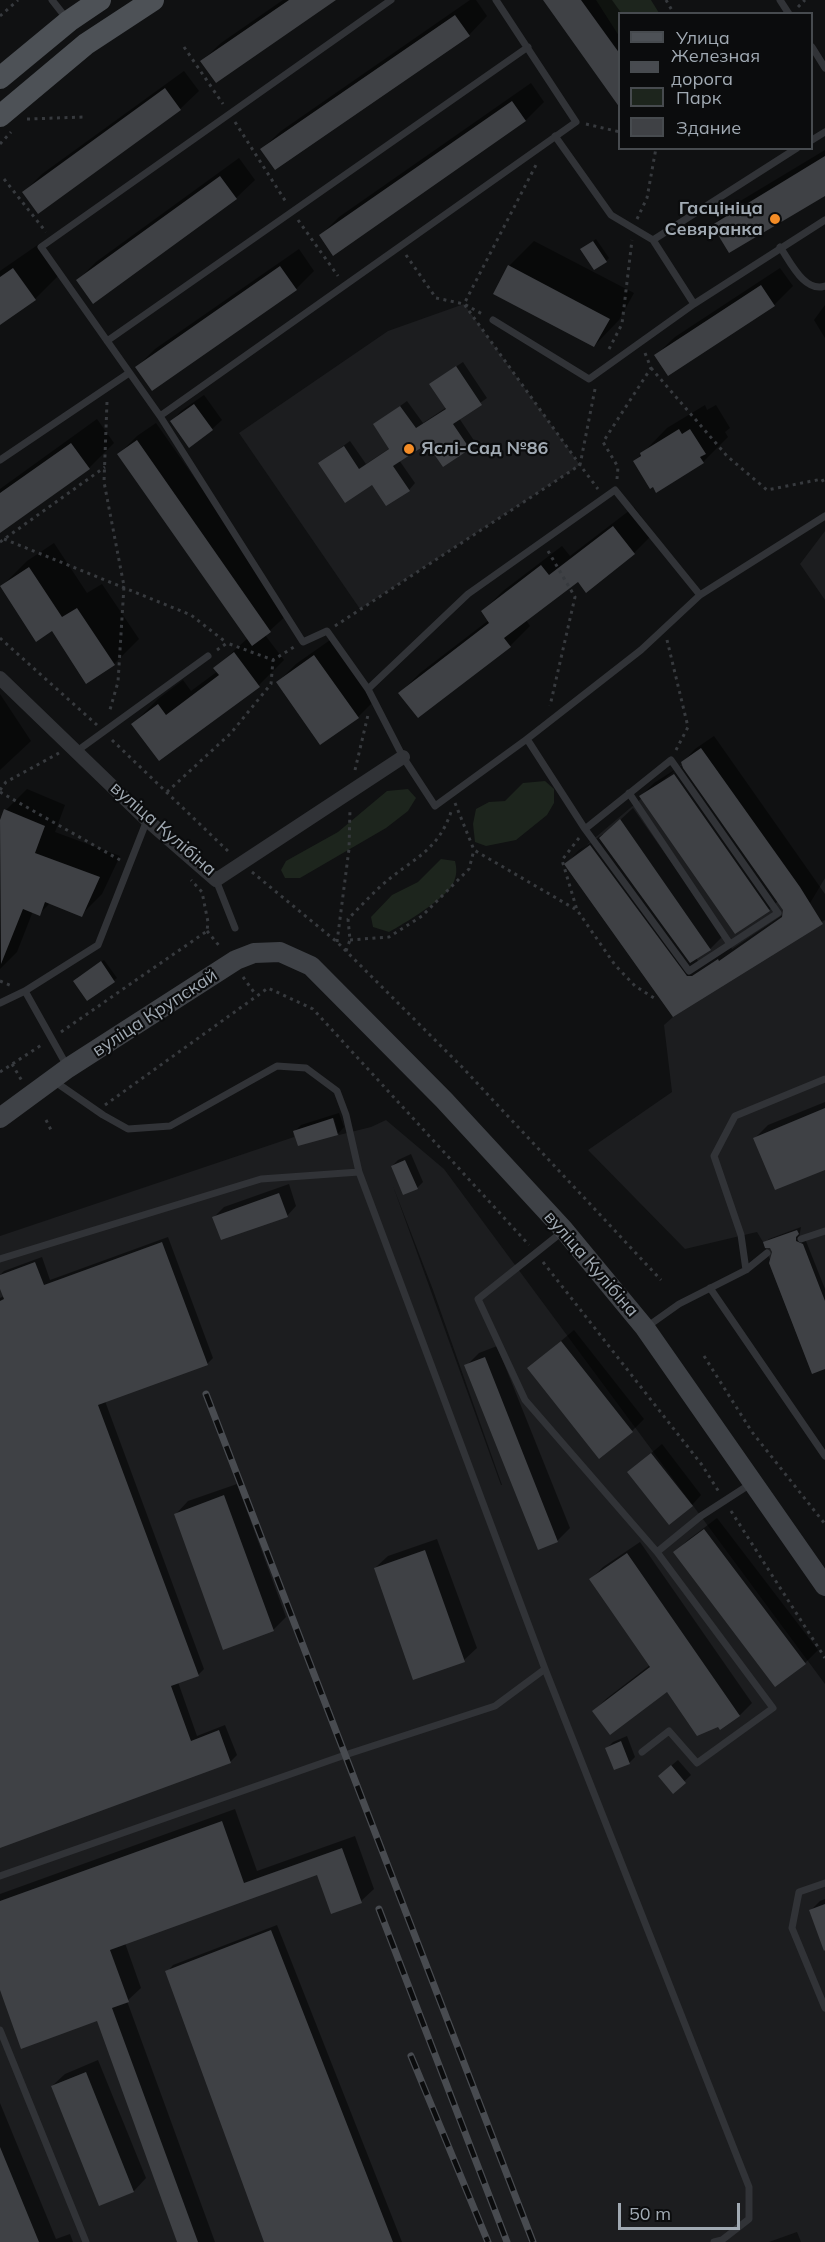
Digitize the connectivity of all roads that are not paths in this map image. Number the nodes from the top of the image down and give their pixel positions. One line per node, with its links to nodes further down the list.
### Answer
1 (52, 0): 6 (lane)
2 (100, 0): 6 (main road)
3 (153, 0): 11 (main road)
4 (391, 0): 20 (lane)
5 (496, 0): 7 (lane)
6 (69, 21): 10 (main road)
7 (528, 47): 12 (lane); 20 (lane)
8 (813, 50): 9 (lane)
9 (825, 68)
10 (0, 78)
11 (0, 116)
12 (552, 138): 15 (lane); 22 (lane)
13 (794, 150): 15 (lane)
14 (825, 220): 16 (lane)
15 (653, 240): 18 (lane)
16 (780, 247): 17 (lane); 18 (lane)
17 (825, 286)
18 (694, 304): 19 (lane)
19 (493, 320)
20 (107, 341): 21 (lane)
21 (129, 373): 22 (lane); 23 (lane)
22 (160, 416): 28 (lane)
23 (0, 460)
24 (825, 516): 25 (lane)
25 (700, 595): 28 (lane); 29 (lane)
26 (208, 656): 30 (lane)
27 (0, 678): 30 (street, вуліца Кулібіна)
28 (368, 689): 31 (lane)
29 (527, 739): 31 (lane); 34 (lane)
30 (74, 749): 33 (street, вуліца Кулібіна)
31 (403, 757): 35 (street, вуліца Кулібіна)
32 (629, 793): 34 (lane); 37 (lane); 37 (lane)
33 (147, 820): 35 (street, вуліца Кулібіна); 39 (lane)
34 (585, 829): 37 (lane)
35 (216, 880): 36 (lane)
36 (235, 928)
37 (730, 944)
38 (320, 973): 41 (main road, вуліца Крупскай); 46 (main road, вуліца Кулібіна)
39 (25, 991): 40 (lane); 41 (lane)
40 (0, 1003)
41 (68, 1068): 43 (main road, вуліца Крупскай)
42 (825, 1078): 51 (lane)
43 (52, 1079): 44 (main road, вуліца Крупскай); 45 (lane)
44 (0, 1118)
45 (359, 1172): 50 (lane); 58 (lane)
46 (564, 1230): 53 (main road, вуліца Кулібіна); 56 (lane)
47 (825, 1231): 48 (lane)
48 (801, 1239)
49 (767, 1253): 51 (lane)
50 (0, 1259)
51 (746, 1269): 52 (lane)
52 (710, 1287): 53 (lane); 54 (lane)
53 (645, 1328): 55 (main road, вуліца Кулібіна)
54 (825, 1456)
55 (753, 1482): 56 (lane); 57 (main road, вуліца Кулібіна)
56 (657, 1552): 59 (lane)
57 (825, 1586)
58 (545, 1669): 60 (lane); 65 (lane)
59 (642, 1752)
60 (0, 1876)
61 (825, 1883): 62 (lane)
62 (825, 2008)
63 (0, 2030): 64 (lane)
64 (86, 2242)
65 (714, 2242)

